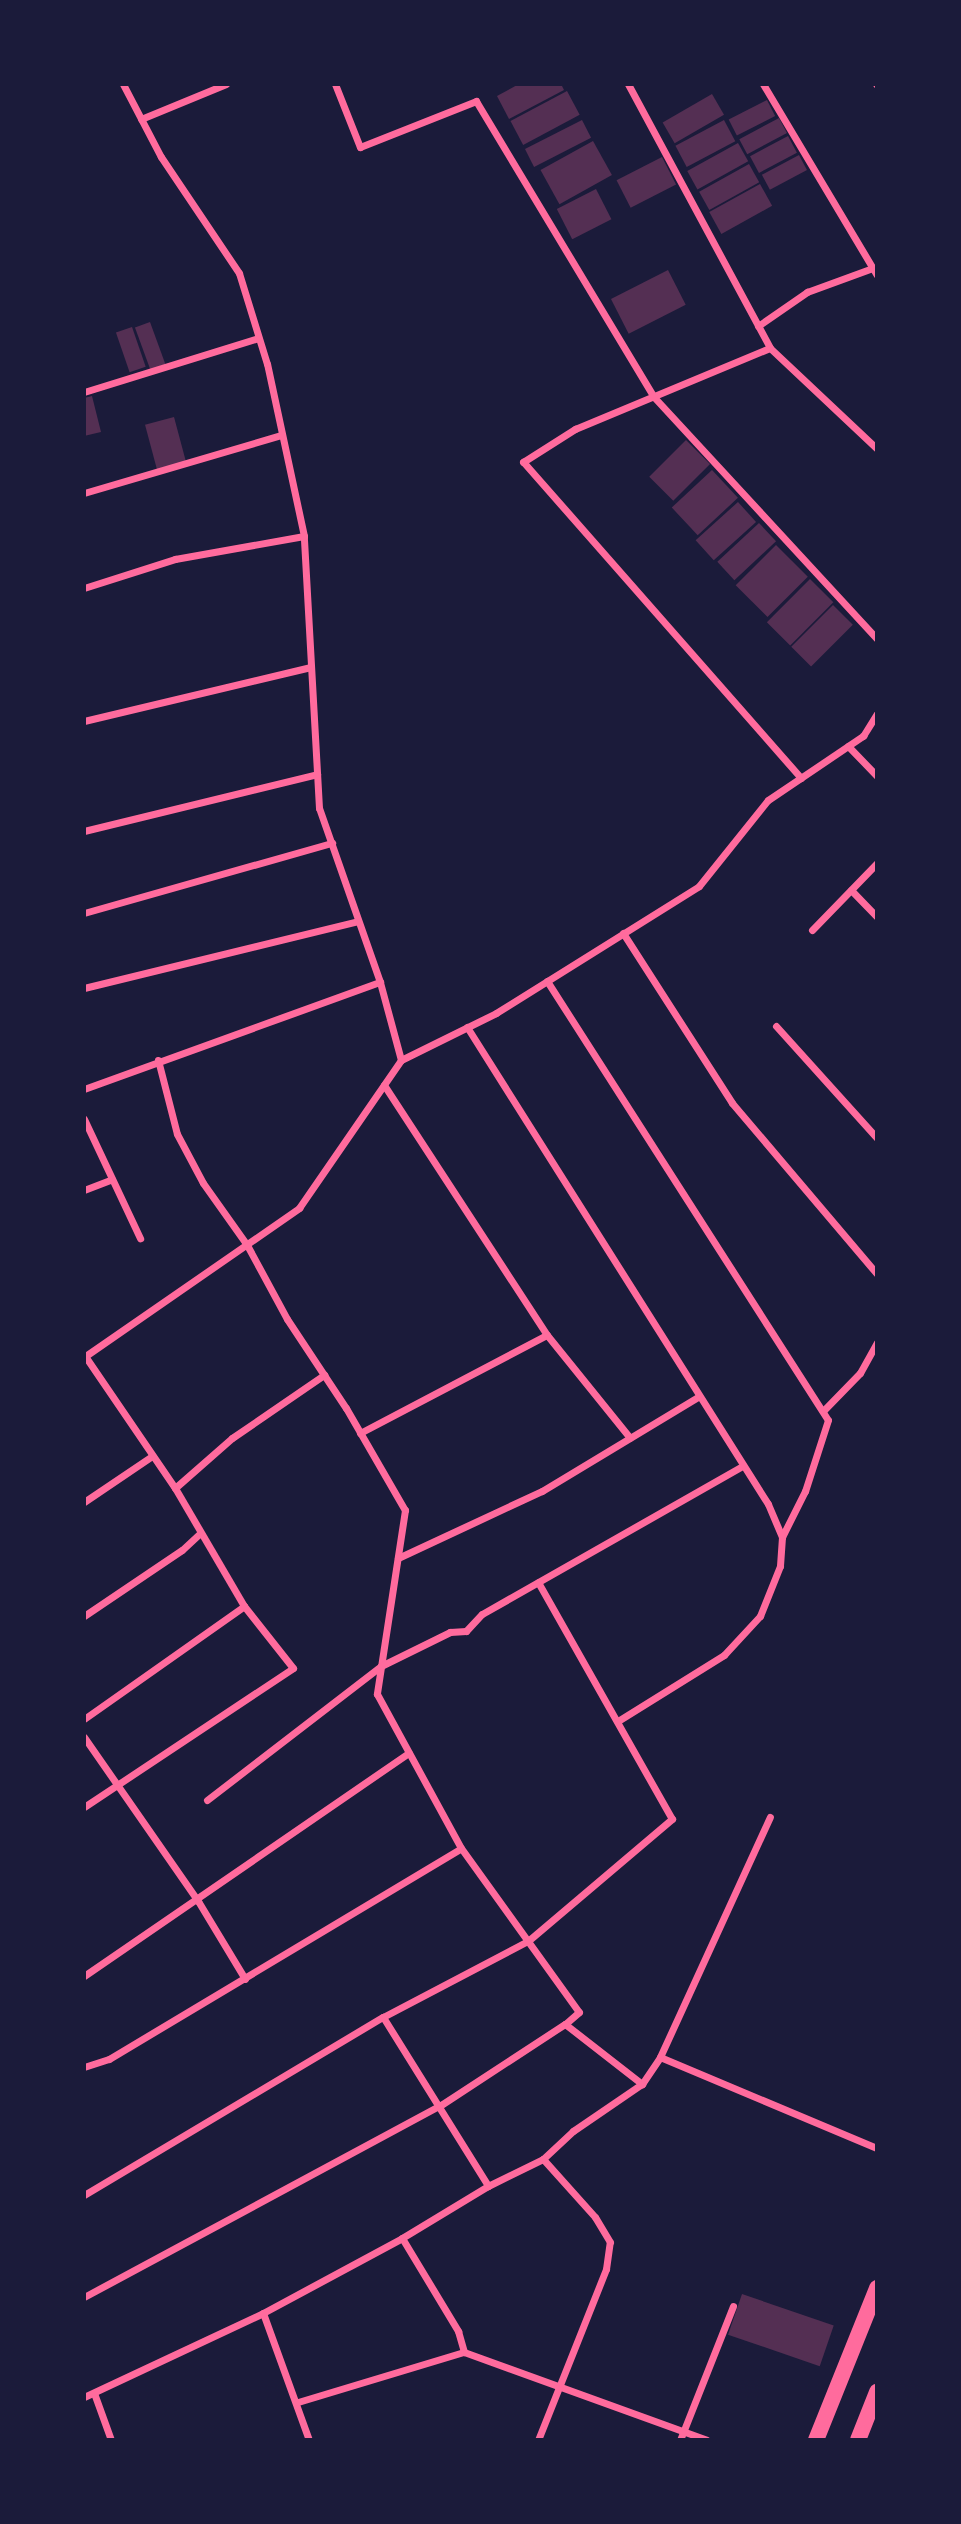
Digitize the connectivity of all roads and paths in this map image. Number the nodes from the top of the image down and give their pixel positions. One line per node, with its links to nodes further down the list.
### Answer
1 (123, 84): 6 (street)
2 (226, 84): 6 (street)
3 (335, 84): 13 (street)
4 (628, 84): 9 (street)
5 (763, 84): 7 (street)
6 (141, 119): 10 (street)
7 (870, 269): 8 (street); 9 (street)
8 (877, 275)
9 (758, 326): 11 (street)
10 (258, 338): 12 (street); 14 (street)
11 (770, 348): 13 (street); 15 (street)
12 (84, 392)
13 (653, 396): 19 (street); 26 (street)
14 (281, 435): 16 (street); 17 (street)
15 (877, 449)
16 (84, 494)
17 (304, 536): 18 (street); 20 (street)
18 (84, 588)
19 (877, 639)
20 (310, 667): 22 (street); 24 (street)
21 (877, 714): 23 (street)
22 (84, 721)
23 (848, 746): 25 (street); 26 (street)
24 (317, 774): 27 (street); 28 (street)
25 (877, 776)
26 (801, 778): 35 (street)
27 (84, 831)
28 (332, 843): 31 (street); 33 (street)
29 (877, 863): 30 (street)
30 (852, 890): 32 (street); 34 (street)
31 (84, 913)
32 (877, 917)
33 (358, 921): 37 (street); 38 (street)
34 (812, 930)
35 (623, 933): 36 (street); 51 (street)
36 (547, 981): 40 (street); 57 (street)
37 (380, 982): 41 (street); 42 (street)
38 (84, 988)
39 (776, 1026): 46 (street)
40 (467, 1027): 42 (street); 56 (street)
41 (158, 1060): 44 (street); 50 (street)
42 (401, 1060): 43 (street)
43 (384, 1085): 50 (street); 52 (street)
44 (84, 1089)
45 (84, 1119): 47 (street)
46 (877, 1138)
47 (113, 1180): 48 (street); 49 (street)
48 (84, 1191)
49 (140, 1238)
50 (247, 1245): 54 (street); 55 (street)
51 (877, 1274)
52 (547, 1335): 58 (street); 59 (street)
53 (877, 1342): 57 (street)
54 (85, 1357): 60 (street)
55 (324, 1375): 58 (street); 62 (street)
56 (698, 1397): 59 (street); 61 (street)
57 (823, 1411): 65 (street)
58 (360, 1433): 66 (street)
59 (630, 1438): 66 (street)
60 (152, 1456): 62 (street); 63 (street)
61 (741, 1467): 65 (street); 67 (street)
62 (175, 1488): 64 (street)
63 (84, 1502)
64 (200, 1533): 68 (street); 69 (street)
65 (782, 1537): 72 (street)
66 (398, 1558): 70 (street)
67 (538, 1582): 70 (street); 72 (street)
68 (244, 1606): 71 (street); 75 (street)
69 (84, 1616)
70 (381, 1666): 74 (street); 76 (street)
71 (84, 1719)
72 (618, 1721): 81 (street)
73 (84, 1737): 75 (street)
74 (409, 1753): 79 (street); 80 (street)
75 (116, 1784): 77 (street); 80 (street)
76 (206, 1800)
77 (84, 1807)
78 (770, 1817): 86 (street)
79 (461, 1848): 81 (street); 83 (street)
80 (198, 1901): 82 (street); 83 (street)
81 (528, 1941): 84 (street); 85 (street)
82 (84, 1976)
83 (245, 1979): 87 (street)
84 (383, 2017): 89 (street); 93 (street)
85 (565, 2024): 88 (street); 89 (street)
86 (660, 2057): 88 (street); 90 (street)
87 (84, 2067)
88 (642, 2084): 91 (street)
89 (441, 2105): 92 (street); 96 (street)
90 (877, 2148)
91 (543, 2159): 92 (street); 100 (street)
92 (488, 2186): 94 (street)
93 (84, 2195)
94 (402, 2238): 98 (street); 99 (street)
95 (877, 2288): 111 (main road)
96 (84, 2297)
97 (733, 2306): 105 (street)
98 (263, 2313): 102 (street); 104 (street)
99 (464, 2352): 100 (street); 104 (street)
100 (560, 2385): 105 (street); 108 (street)
101 (877, 2392): 112 (main road)
102 (94, 2393): 103 (street); 106 (street)
103 (84, 2397)
104 (298, 2402): 107 (street)
105 (684, 2430): 109 (street); 110 (street)
106 (111, 2440)
107 (309, 2440)
108 (538, 2440)
109 (680, 2440)
110 (707, 2440)
111 (816, 2440)
112 (858, 2440)

